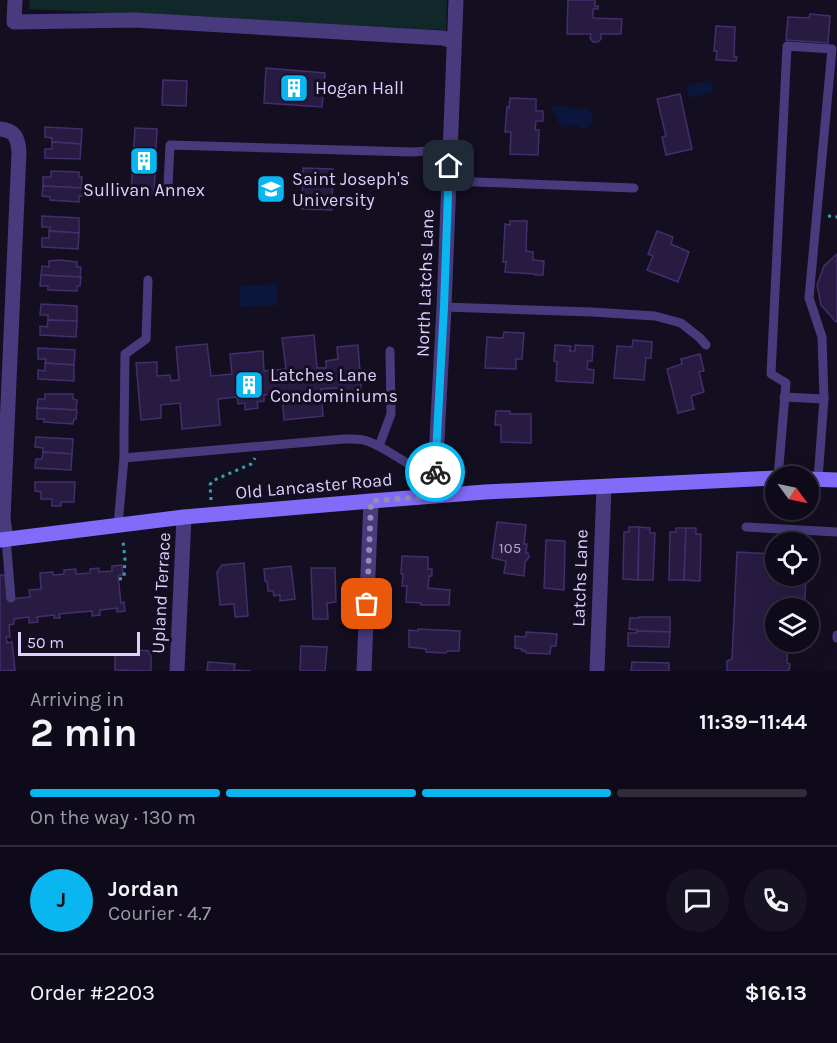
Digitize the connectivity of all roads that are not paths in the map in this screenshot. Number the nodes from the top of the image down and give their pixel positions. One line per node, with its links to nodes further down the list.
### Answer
1 (15, 0): 3 (street)
2 (456, 0): 3 (street, North Latchs Lane)
3 (453, 41): 8 (street, North Latchs Lane)
4 (834, 49): 6 (lane); 16 (lane)
5 (837, 111): 6 (lane)
6 (826, 114): 17 (lane)
7 (0, 129): 33 (street)
8 (449, 150): 9 (street, North Latchs Lane); 10 (lane)
9 (448, 181): 11 (lane); 13 (street, North Latchs Lane)
10 (168, 186)
11 (634, 188)
12 (148, 280): 19 (lane)
13 (444, 307): 14 (lane); 22 (street, North Latchs Lane)
14 (706, 345)
15 (390, 351): 18 (lane)
16 (784, 397): 17 (lane); 20 (lane)
17 (824, 399): 21 (lane)
18 (379, 446): 19 (lane); 22 (lane)
19 (124, 458): 30 (lane)
20 (778, 466)
21 (815, 466)
22 (435, 472): 27 (street, North Latchs Lane)
23 (765, 478): 26 (main road, Old Lancaster Road)
24 (819, 479): 25 (main road)
25 (837, 480)
26 (604, 487): 27 (main road, Old Lancaster Road); 37 (street, Latchs Lane)
27 (434, 496): 28 (main road, Old Lancaster Road)
28 (371, 501): 29 (main road, Old Lancaster Road); 36 (street)
29 (184, 517): 30 (main road, Old Lancaster Road); 35 (street, Upland Terrace)
30 (118, 525): 33 (main road, Old Lancaster Road)
31 (746, 527): 32 (lane)
32 (837, 532)
33 (3, 539): 34 (lane)
34 (11, 598)
35 (177, 671)
36 (364, 671)
37 (597, 671)

